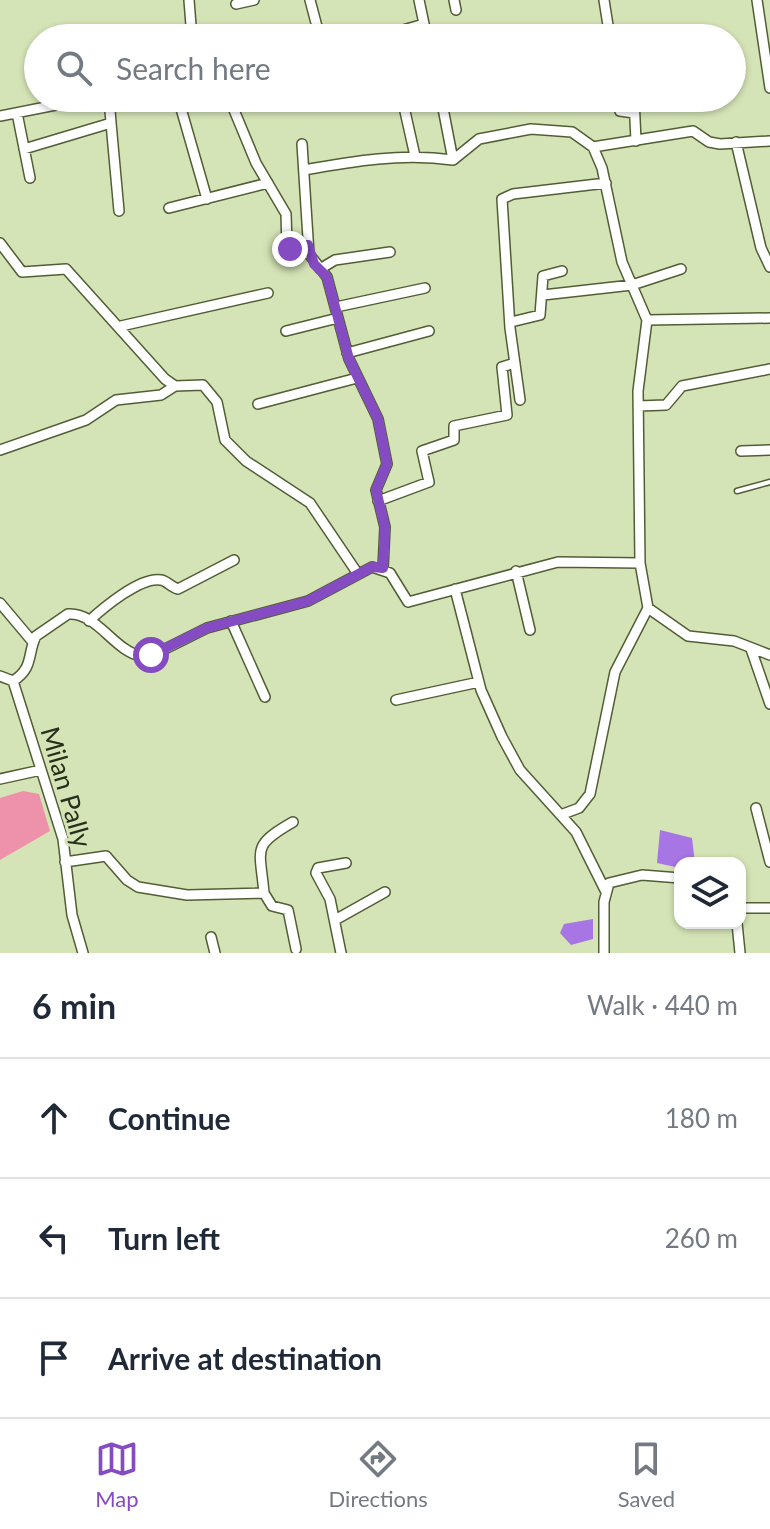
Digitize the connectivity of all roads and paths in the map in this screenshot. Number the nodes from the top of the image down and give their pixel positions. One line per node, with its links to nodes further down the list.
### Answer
1 (189, 0): 8 (street)
2 (254, 0): 7 (street)
3 (310, 0): 9 (street)
4 (419, 0): 10 (street)
5 (604, 0): 11 (street)
6 (757, 0): 12 (street)
7 (236, 4)
8 (191, 24)
9 (316, 24)
10 (424, 24)
11 (608, 24)
12 (770, 88)
13 (24, 112): 20 (street)
14 (110, 112): 23 (street)
15 (182, 112): 36 (street)
16 (235, 112): 34 (street)
17 (405, 112): 30 (street)
18 (444, 112): 31 (street)
19 (627, 112): 21 (street)
20 (17, 113): 22 (street); 29 (street)
21 (634, 113): 24 (street)
22 (0, 116)
23 (111, 123): 29 (street); 38 (street)
24 (636, 141): 26 (street); 28 (street)
25 (770, 141): 26 (street)
26 (736, 142): 42 (street)
27 (302, 144): 32 (street)
28 (593, 147): 31 (street); 35 (street)
29 (24, 149): 33 (street)
30 (415, 156): 31 (street); 32 (street)
31 (453, 160)
32 (304, 170): 40 (street)
33 (30, 178)
34 (268, 183): 36 (street); 40 (street)
35 (606, 183): 46 (street); 54 (street)
36 (207, 199): 37 (street)
37 (169, 208)
38 (119, 211)
39 (0, 243): 55 (street)
40 (308, 245): 43 (street)
41 (390, 252): 43 (street)
42 (770, 267)
43 (320, 269): 50 (street)
44 (681, 269): 46 (street)
45 (562, 271): 49 (street)
46 (632, 285): 49 (street); 53 (street)
47 (425, 288): 50 (street)
48 (268, 293): 55 (street)
49 (543, 295): 54 (street)
50 (336, 307): 51 (street)
51 (338, 318): 56 (street); 58 (street)
52 (770, 318): 53 (street)
53 (647, 320): 65 (street)
54 (511, 322): 59 (street)
55 (121, 326): 62 (street)
56 (286, 331)
57 (429, 331): 58 (street)
58 (347, 353): 61 (street)
59 (515, 363): 63 (street); 71 (street)
60 (770, 369): 65 (street)
61 (357, 378): 64 (street); 71 (street)
62 (175, 386): 66 (street); 76 (street)
63 (520, 400)
64 (258, 404)
65 (638, 406): 73 (street)
66 (0, 450)
67 (770, 450): 68 (street)
68 (741, 451)
69 (770, 482): 70 (lane)
70 (737, 491)
71 (378, 501): 74 (street)
72 (234, 560): 82 (street)
73 (640, 563): 75 (street); 80 (street)
74 (383, 568): 76 (street); 77 (street)
75 (516, 571): 77 (street); 79 (street)
76 (358, 574): 83 (street)
77 (455, 589): 90 (street)
78 (0, 603): 85 (street)
79 (524, 607): 81 (street); 84 (street)
80 (648, 608): 86 (street); 97 (street)
81 (511, 610)
82 (89, 621): 83 (street); 85 (street)
83 (231, 621): 91 (street)
84 (530, 630)
85 (32, 641): 89 (street)
86 (751, 649): 87 (street); 93 (street)
87 (770, 655)
88 (0, 676): 89 (street)
89 (13, 681): 94 (street, Milan Pally)
90 (479, 682): 92 (street); 97 (street)
91 (265, 697)
92 (396, 700)
93 (770, 704)
94 (41, 770): 95 (street); 99 (street, Milan Pally)
95 (0, 779)
96 (756, 808): 100 (street)
97 (563, 814): 103 (street)
98 (293, 822): 105 (street)
99 (65, 862): 105 (street); 112 (street, Milan Pally)
100 (770, 862)
101 (346, 863): 108 (street)
102 (674, 878): 103 (street)
103 (605, 890): 115 (street)
104 (385, 892): 108 (street)
105 (264, 893): 111 (street)
106 (746, 908): 107 (street)
107 (770, 908)
108 (335, 920): 114 (street)
109 (738, 929): 116 (street)
110 (211, 937): 113 (street)
111 (296, 949)
112 (83, 953)
113 (215, 953)
114 (341, 953)
115 (604, 953)
116 (740, 953)

